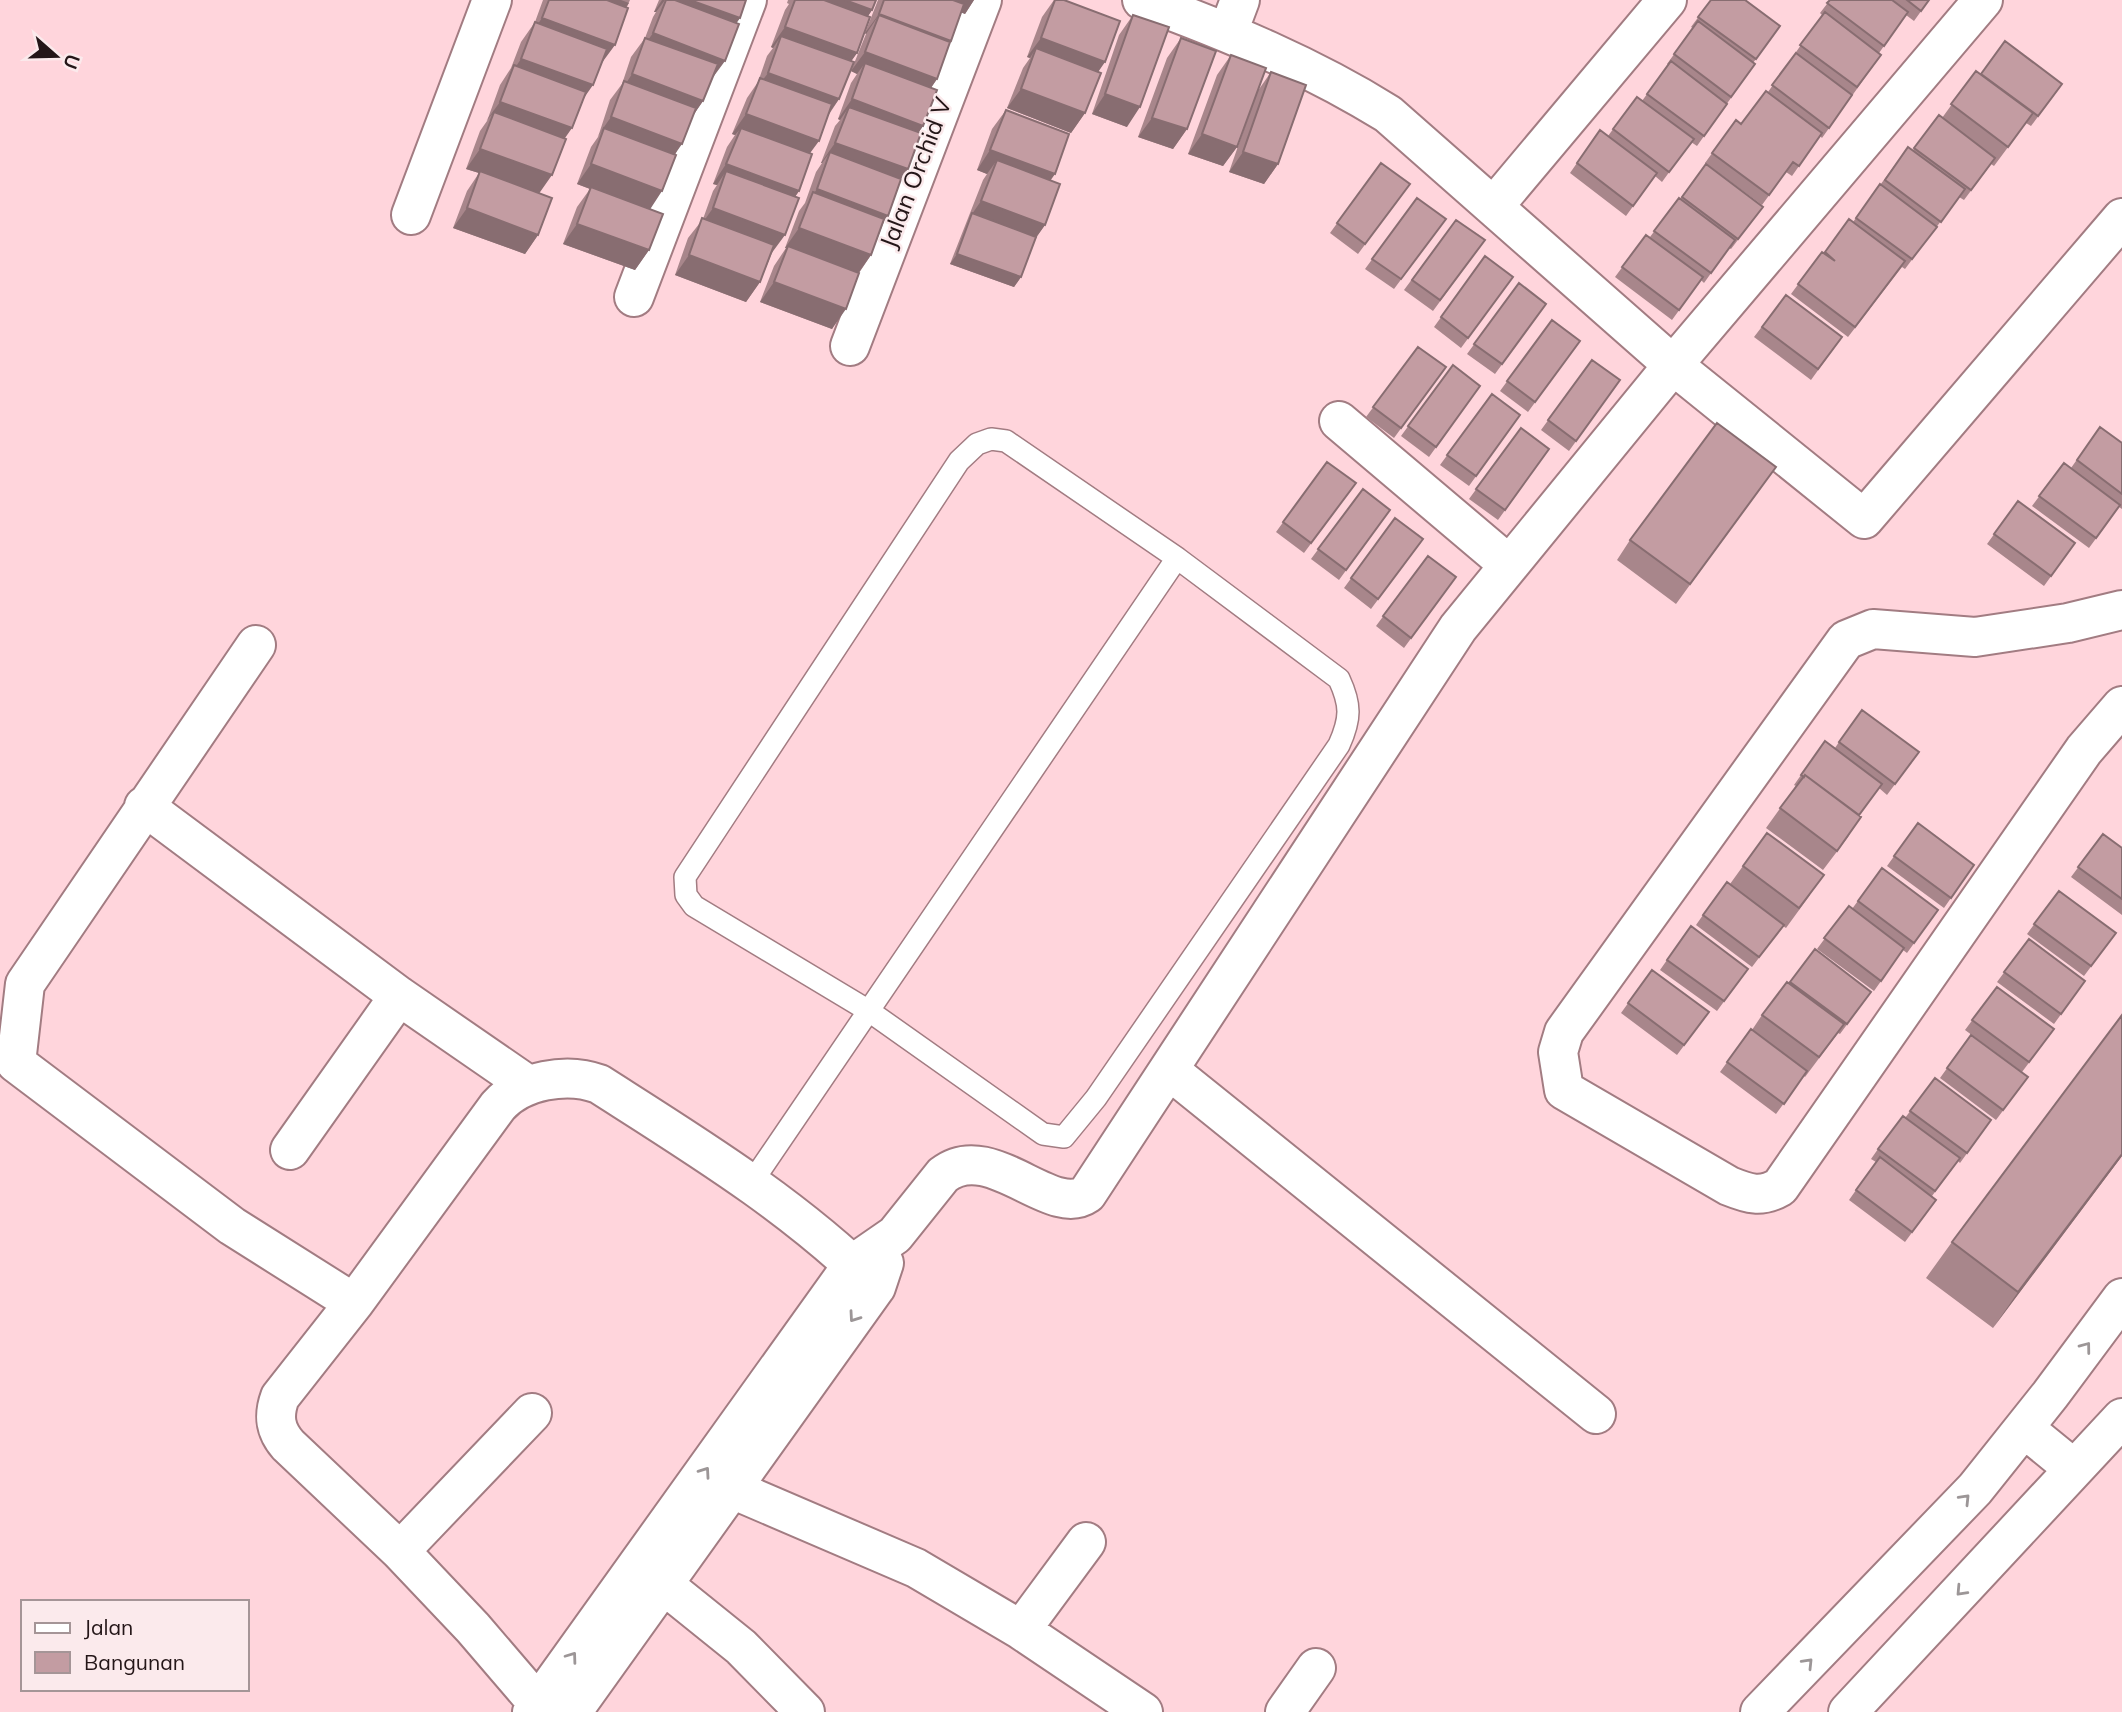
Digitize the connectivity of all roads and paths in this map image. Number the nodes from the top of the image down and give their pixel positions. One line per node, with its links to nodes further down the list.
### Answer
1 (492, 0): 9 (street)
2 (747, 0): 11 (street)
3 (982, 0): 12 (street, Jalan Orchid V)
4 (1142, 0): 7 (street)
5 (1667, 0): 8 (street)
6 (1983, 0): 13 (street)
7 (1234, 16): 8 (street)
8 (1494, 206): 13 (street)
9 (411, 215)
10 (2122, 218): 13 (street)
11 (634, 297)
12 (850, 346)
13 (1673, 365): 16 (street)
14 (1339, 421): 16 (street)
15 (1177, 558): 22 (lane); 22 (lane); 22 (lane)
16 (1508, 564): 23 (street)
17 (2122, 610): 19 (street)
18 (256, 645): 20 (street)
19 (2122, 705)
20 (144, 806): 21 (street); 29 (street)
21 (399, 996): 24 (street); 25 (street)
22 (869, 1011): 26 (lane)
23 (1169, 1070): 27 (street); 31 (street)
24 (528, 1085): 26 (street); 29 (street)
25 (290, 1150)
26 (752, 1182): 27 (street)
27 (864, 1275): 35 (street, one-way to 35); 41 (street, one-way to 27)
28 (2122, 1298): 33 (street, one-way to 28)
29 (354, 1303): 37 (street)
30 (532, 1413): 37 (street)
31 (1596, 1414)
32 (2122, 1418): 34 (street)
33 (2025, 1429): 34 (street); 45 (street, one-way to 33)
34 (2074, 1469): 46 (street, one-way to 46)
35 (732, 1489): 38 (street); 39 (street)
36 (1086, 1542): 39 (street)
37 (400, 1551): 41 (street)
38 (664, 1585): 41 (street); 42 (street)
39 (1021, 1630): 43 (street)
40 (1316, 1668): 44 (street)
41 (547, 1710)
42 (804, 1712)
43 (1143, 1712)
44 (1285, 1712)
45 (1760, 1712)
46 (1847, 1712)

